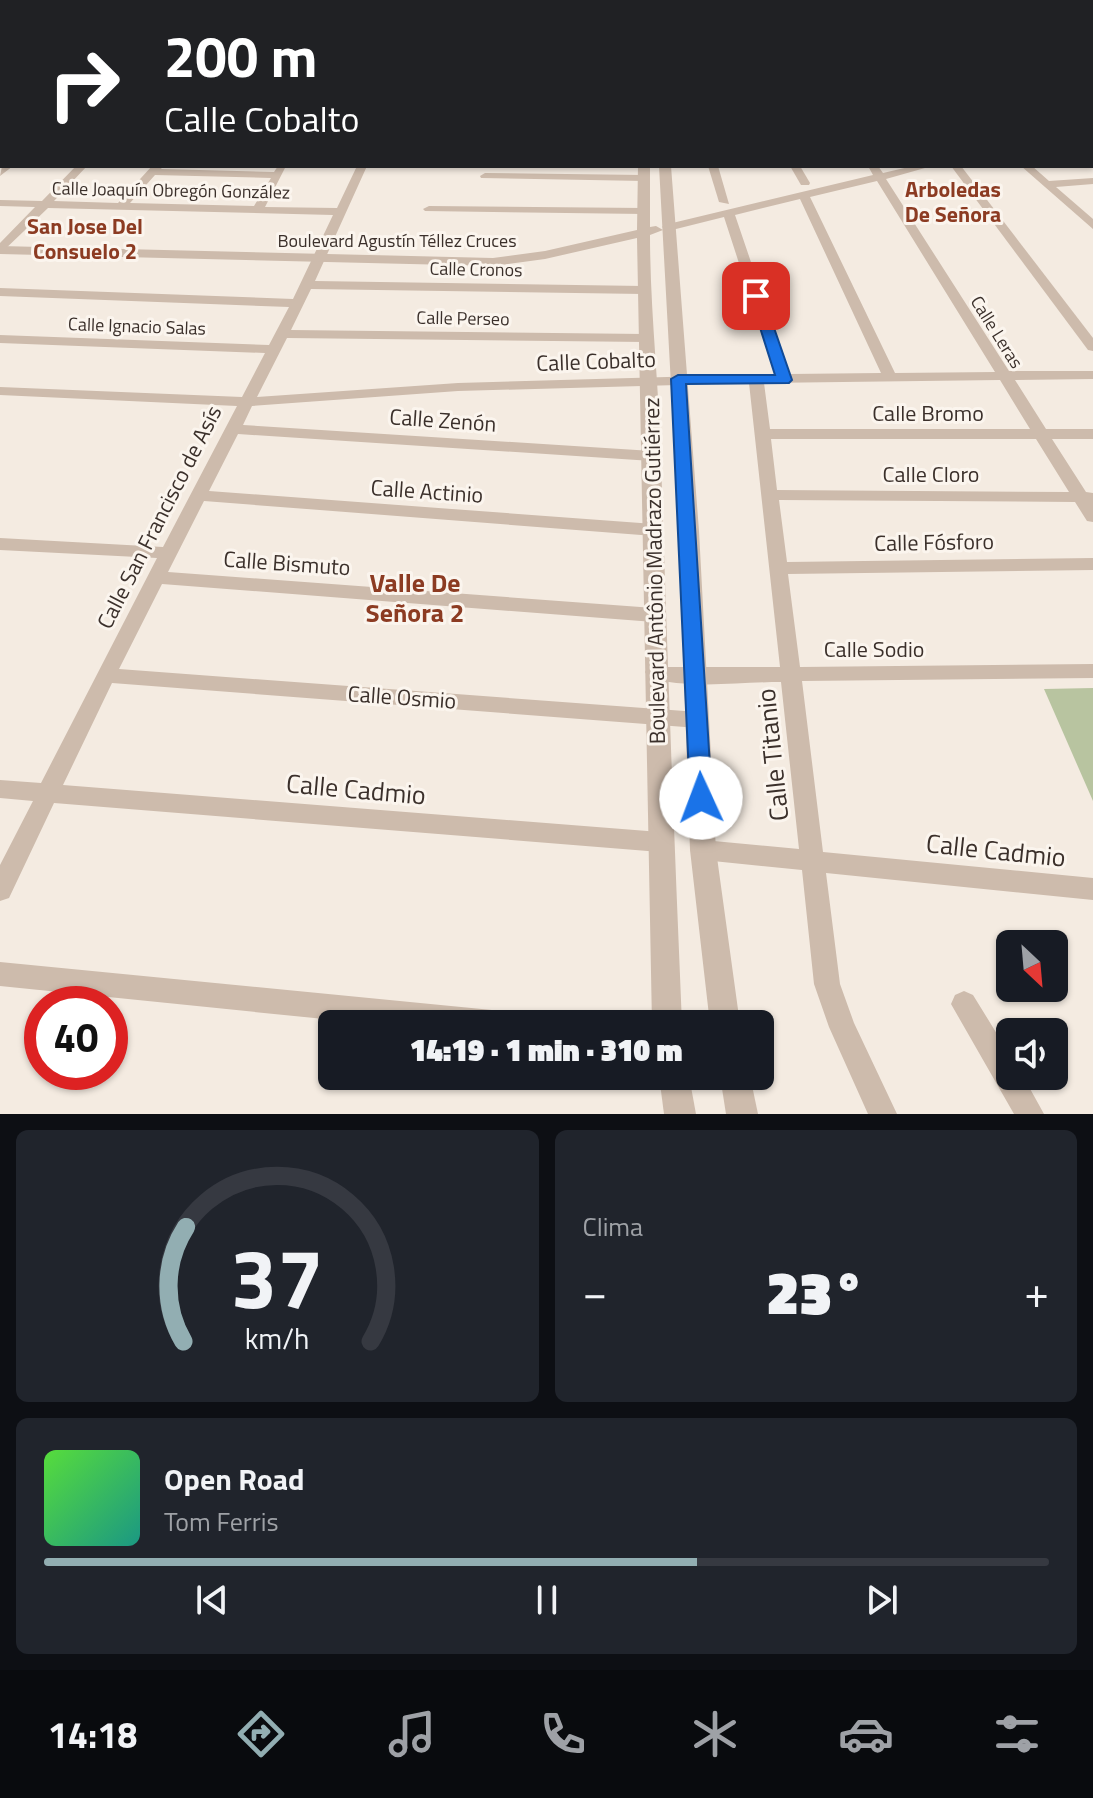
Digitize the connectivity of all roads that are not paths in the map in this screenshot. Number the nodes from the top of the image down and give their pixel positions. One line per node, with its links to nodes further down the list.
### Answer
1 (80, 168): 17 (street)
2 (361, 168): 22 (street, Calle San Francisco de Asís)
3 (665, 168): 25 (street, Boulevard Antônio Madrazo Gutiérrez)
4 (714, 168): 19 (street)
5 (796, 168): 15 (street)
6 (958, 168): 37 (street)
7 (1028, 168): 14 (street)
8 (156, 169): 10 (street); 18 (street)
9 (877, 169): 15 (street, Boulevard Agustín Téllez Cruces); 39 (street, Calle Leras)
10 (280, 170): 21 (street)
11 (644, 172): 12 (street); 24 (street, Boulevard Antônio Madrazo Gutiérrez)
12 (485, 176)
13 (1093, 181): 14 (street)
14 (1046, 184): 23 (street)
15 (804, 189): 19 (street, Boulevard Agustín Téllez Cruces); 42 (street)
16 (0, 203): 17 (street, Calle Joaquín Obregón González)
17 (46, 205): 18 (street, Calle Joaquín Obregón González); 27 (street)
18 (121, 206): 21 (street, Calle Joaquín Obregón González)
19 (726, 207): 25 (street, Boulevard Agustín Téllez Cruces); 43 (street)
20 (429, 209): 24 (street)
21 (257, 210): 22 (street, Calle Joaquín Obregón González)
22 (340, 212): 29 (street, Calle San Francisco de Asís)
23 (1088, 216): 26 (street)
24 (645, 221): 25 (street, Boulevard Agustín Téllez Cruces); 29 (street, Boulevard Agustín Téllez Cruces); 31 (street, Boulevard Antônio Madrazo Gutiérrez)
25 (667, 221): 40 (street, Boulevard Antônio Madrazo Gutiérrez)
26 (1093, 225)
27 (6, 239): 28 (street); 29 (street, Boulevard Agustín Téllez Cruces)
28 (0, 250): 29 (street, Boulevard Agustín Téllez Cruces)
29 (322, 253): 30 (street, Calle San Francisco de Asís)
30 (307, 285): 31 (street, Calle Cronos); 33 (street, Calle San Francisco de Asís)
31 (643, 290): 34 (street, Boulevard Antônio Madrazo Gutiérrez)
32 (0, 292): 33 (street)
33 (297, 303): 36 (street, Calle San Francisco de Asís)
34 (645, 338): 36 (street, Calle Perseo); 44 (street, Boulevard Antônio Madrazo Gutiérrez)
35 (0, 339): 36 (street, Calle Ignacio Salas)
36 (276, 341): 46 (street, Calle San Francisco de Asís)
37 (1093, 347)
38 (1093, 375): 39 (street, Calle Cobalto)
39 (1004, 376): 42 (street, Calle Cobalto); 50 (street, Calle Leras)
40 (678, 379): 41 (street, Calle Cobalto); 44 (street, Calle Cobalto); 67 (street, Boulevard Antônio Madrazo Gutiérrez)
41 (756, 379): 43 (street, Calle Cobalto); 48 (street, Calle Titanio)
42 (891, 379): 43 (street, Calle Cobalto)
43 (784, 380)
44 (649, 381): 46 (street, Calle Cobalto); 51 (street, Boulevard Antônio Madrazo Gutiérrez)
45 (0, 391): 46 (street, Calle Cobalto)
46 (245, 402): 47 (street, Calle San Francisco de Asís)
47 (232, 429): 51 (street, Calle Zenón); 52 (street, Calle San Francisco de Asís)
48 (763, 434): 50 (street, Calle Bromo); 53 (street, Calle Titanio)
49 (1093, 434): 50 (street, Calle Bromo)
50 (1041, 435): 54 (street, Calle Leras)
51 (652, 456): 56 (street, Boulevard Antônio Madrazo Gutiérrez)
52 (198, 495): 56 (street, Calle Actinio); 58 (street, Calle San Francisco de Asís)
53 (768, 495): 54 (street, Calle Cloro); 60 (street, Calle Titanio)
54 (1087, 497): 55 (street, Calle Leras)
55 (1093, 517)
56 (654, 530): 62 (street, Boulevard Antônio Madrazo Gutiérrez)
57 (0, 544): 58 (street)
58 (168, 553): 61 (street, Calle San Francisco de Asís)
59 (1093, 564): 60 (street, Calle Fósforo)
60 (776, 568): 65 (street, Calle Titanio)
61 (156, 577): 62 (street, Calle Bismuto); 66 (street, Calle San Francisco de Asís)
62 (654, 615): 64 (street, Boulevard Antônio Madrazo Gutiérrez)
63 (1093, 671): 65 (street, Calle Sodio)
64 (655, 672): 67 (street, Calle Sodio); 68 (street, Boulevard Antônio Madrazo Gutiérrez)
65 (792, 674): 67 (street, Calle Sodio); 74 (street, Calle Titanio)
66 (106, 675): 68 (street, Calle Osmio); 71 (street, Calle San Francisco de Asís)
67 (696, 675): 69 (street, Boulevard Antônio Madrazo Gutiérrez)
68 (658, 717): 69 (street, Calle Osmio); 72 (street, Boulevard Antônio Madrazo Gutiérrez)
69 (698, 720): 73 (street, Boulevard Antônio Madrazo Gutiérrez)
70 (0, 789): 71 (street, Calle Cadmio)
71 (48, 792): 72 (street, Calle Cadmio); 76 (street, Calle San Francisco de Asís)
72 (660, 842): 80 (street, Boulevard Antônio Madrazo Gutiérrez)
73 (703, 850): 74 (street, Calle Cadmio); 81 (street, Boulevard Antônio Madrazo Gutiérrez)
74 (810, 859): 75 (street, Calle Cadmio); 86 (street, Calle Titanio)
75 (1093, 889)
76 (0, 890)
77 (0, 974): 79 (street)
78 (964, 1004): 87 (street)
79 (361, 1010)
80 (666, 1010)
81 (723, 1010)
82 (676, 1090): 84 (street)
83 (738, 1090): 85 (street)
84 (680, 1114)
85 (742, 1114)
86 (883, 1114)
87 (1030, 1114)

